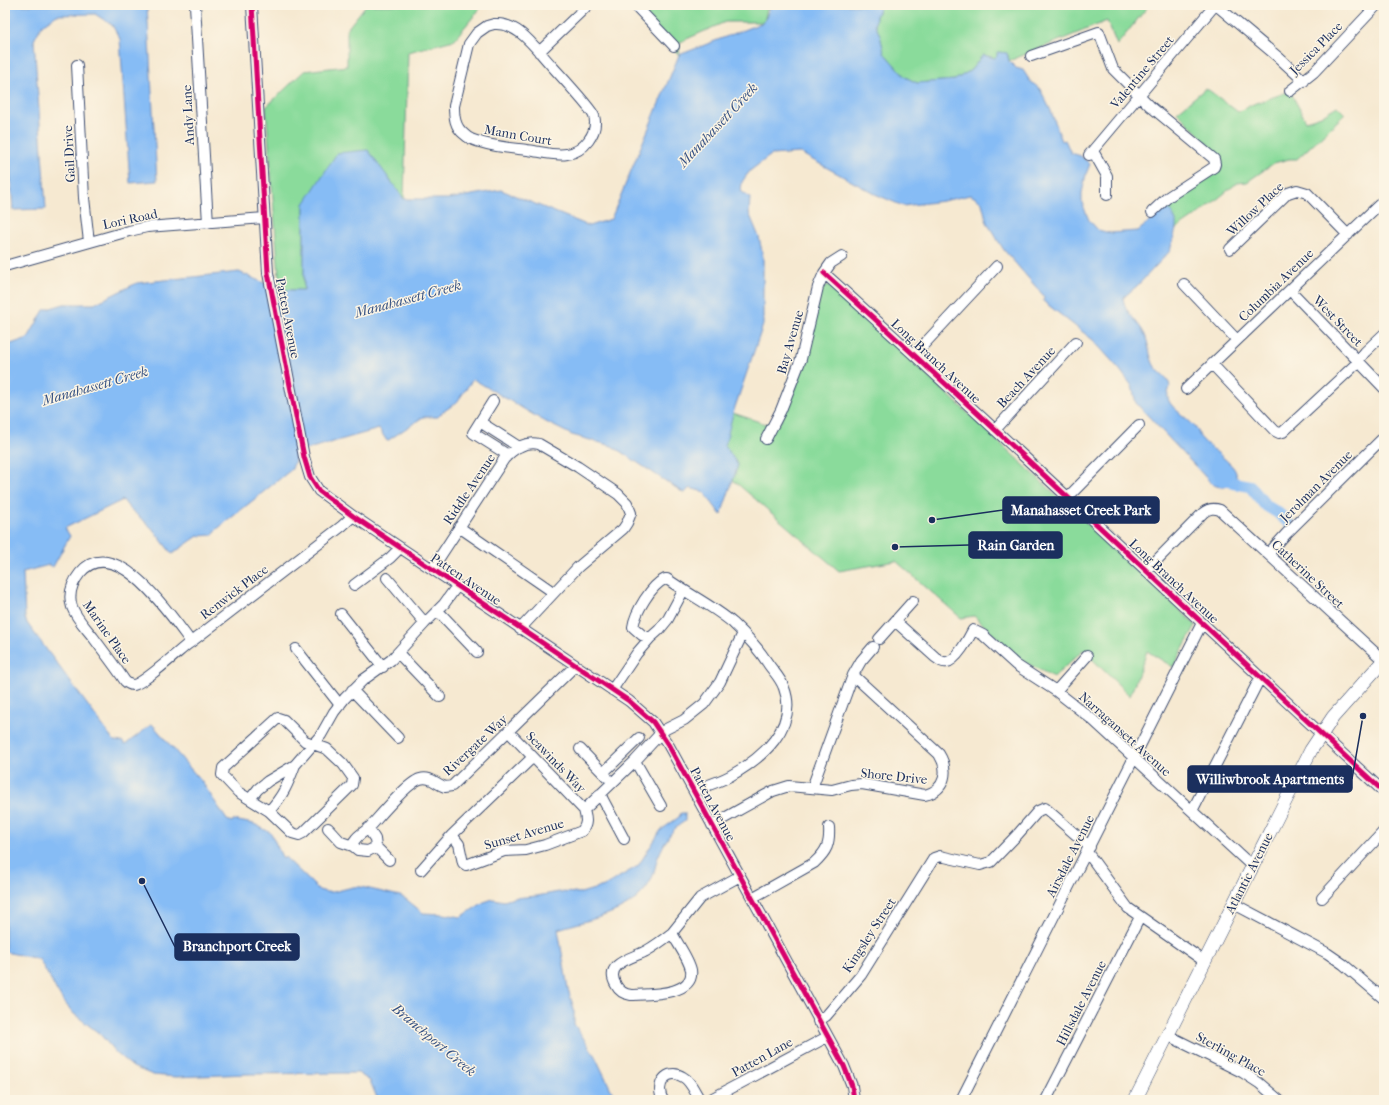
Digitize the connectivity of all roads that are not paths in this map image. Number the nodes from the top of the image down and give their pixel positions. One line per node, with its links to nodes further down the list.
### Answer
1 (194, 5): 18 (street, Andy Lane)
2 (252, 5): 17 (street, Patten Avenue)
3 (588, 5): 8 (street)
4 (635, 5): 7 (street)
5 (1216, 5): 11 (street); 13 (street, Valentine Street)
6 (1371, 7): 11 (street, Jessica Place)
7 (674, 46)
8 (539, 52): 8 (street, Mann Court)
9 (1031, 56): 13 (street)
10 (77, 65): 20 (street, Gail Drive)
11 (1304, 81): 12 (street, Jessica Place)
12 (1290, 91)
13 (1140, 95): 14 (street, Valentine Street); 16 (street)
14 (1107, 195)
15 (1384, 200): 19 (street, Columbia Avenue)
16 (1152, 212)
17 (264, 218): 18 (street, Lori Road); 45 (street, Patten Avenue)
18 (208, 222): 20 (street, Lori Road)
19 (1348, 235): 21 (street, Willow Place); 27 (street, Columbia Avenue)
20 (89, 242): 23 (street, Lori Road)
21 (1230, 249)
22 (842, 256): 25 (street, Bay Avenue)
23 (5, 266)
24 (997, 266): 31 (street)
25 (824, 273): 31 (street, Long Branch Avenue); 41 (street, Bay Avenue)
26 (1184, 284): 29 (street)
27 (1290, 290): 29 (street, Columbia Avenue); 32 (street, West Street)
28 (1384, 334): 32 (street)
29 (1237, 340): 33 (street, Columbia Avenue)
30 (1076, 342): 39 (street, Beach Avenue)
31 (914, 355): 39 (street, Long Branch Avenue)
32 (1358, 360): 33 (street); 34 (street, West Street)
33 (1212, 364): 35 (street, Columbia Avenue)
34 (1384, 388)
35 (1186, 389)
36 (493, 401): 37 (street)
37 (480, 422): 42 (street); 43 (street)
38 (1139, 425): 44 (street)
39 (995, 430): 44 (street, Long Branch Avenue)
40 (1384, 437): 48 (street, Jerolman Avenue)
41 (766, 439)
42 (519, 447): 43 (street, Riddle Avenue); 55 (street)
43 (508, 455): 46 (street, Riddle Avenue)
44 (1068, 497): 50 (street, Long Branch Avenue)
45 (353, 516): 47 (street, Patten Avenue); 66 (street, Renwick Place)
46 (459, 527): 49 (street, Riddle Avenue); 55 (street)
47 (400, 548): 49 (street, Patten Avenue); 52 (street)
48 (1268, 554): 50 (street, Catherine Street); 72 (street, Catherine Street)
49 (432, 569): 53 (street, Patten Avenue)
50 (1147, 570): 61 (street, Long Branch Avenue)
51 (387, 578): 60 (street)
52 (354, 585)
53 (457, 586): 57 (street); 62 (street, Patten Avenue)
54 (683, 590): 63 (street); 64 (street); 64 (street)
55 (553, 592): 62 (street)
56 (913, 601): 59 (street)
57 (438, 611): 60 (street); 69 (street)
58 (342, 614): 74 (street)
59 (895, 621): 65 (street); 80 (street, Narragansett Avenue)
60 (425, 623): 70 (street)
61 (1202, 623): 76 (street, Long Branch Avenue); 91 (street, Airsdale Avenue)
62 (520, 628): 73 (street, Patten Avenue)
63 (743, 633): 84 (street); 97 (street)
64 (650, 638): 79 (street)
65 (879, 639)
66 (191, 642): 77 (street, Renwick Place); 77 (street, Marine Place)
67 (873, 647): 75 (street)
68 (296, 649): 82 (street)
69 (477, 652)
70 (398, 653): 74 (street); 81 (street)
71 (1087, 656): 80 (street)
72 (1384, 660): 85 (main road, Atlantic Avenue)
73 (575, 666): 79 (street, Patten Avenue); 83 (street, Rivergate Way)
74 (383, 667): 78 (street)
75 (853, 675): 96 (street); 96 (street, Shore Drive)
76 (1260, 678): 85 (street, Long Branch Avenue); 104 (street)
77 (129, 684)
78 (352, 690): 82 (street); 86 (street)
79 (612, 690): 84 (street, Patten Avenue)
80 (1056, 691): 91 (street, Narragansett Avenue)
81 (440, 697)
82 (340, 705): 88 (street)
83 (509, 732): 90 (street, Seawinds Way); 108 (street, Rivergate Way)
84 (660, 734): 92 (street); 97 (street, Patten Avenue)
85 (1322, 734): 98 (street, Long Branch Avenue); 116 (main road, Atlantic Avenue)
86 (398, 738)
87 (639, 738): 94 (street)
88 (314, 744): 93 (street); 100 (street); 103 (street)
89 (580, 748): 94 (street)
90 (533, 757): 102 (street, Seawinds Way); 110 (street)
91 (1134, 758): 104 (street, Narragansett Avenue); 114 (street, Airsdale Avenue)
92 (635, 761): 95 (street); 101 (street)
93 (295, 765): 100 (street); 103 (street)
94 (603, 772): 95 (street)
95 (612, 782): 99 (street)
96 (812, 788): 105 (street, Shore Drive)
97 (694, 790): 105 (street, Patten Avenue)
98 (1384, 792)
99 (600, 794): 102 (street); 111 (street)
100 (250, 799): 103 (street)
101 (661, 806)
102 (584, 810): 110 (street, Sunset Avenue)
103 (269, 811)
104 (1192, 811): 116 (street, Narragansett Avenue)
105 (712, 825): 118 (street, Patten Avenue)
106 (829, 827): 119 (street)
107 (328, 828): 112 (street)
108 (368, 828): 112 (street, Rivergate Way); 113 (street)
109 (1384, 831): 120 (street)
110 (452, 835): 117 (street)
111 (624, 839)
112 (353, 846): 113 (street)
113 (376, 847): 115 (street)
114 (1088, 849): 122 (street); 126 (street, Kingsley Street); 133 (street, Airsdale Avenue)
115 (389, 860)
116 (1253, 867): 121 (main road, Atlantic Avenue)
117 (421, 870)
118 (740, 876): 119 (street, Patten Avenue); 123 (street)
119 (752, 898): 126 (street, Patten Avenue)
120 (1322, 898)
121 (1234, 904): 124 (main road, Atlantic Avenue); 125 (street)
122 (1140, 917): 124 (street); 134 (street, Hillsdale Avenue)
123 (672, 933): 123 (street)
124 (1204, 961): 127 (main road, Atlantic Avenue)
125 (1384, 999)
126 (818, 1021): 128 (street, Patten Avenue)
127 (1168, 1035): 135 (main road, Atlantic Avenue); 136 (street, Sterling Place)
128 (827, 1037): 131 (street, Patten Lane); 132 (street, Patten Avenue)
129 (662, 1100): 130 (street)
130 (700, 1100)
131 (709, 1100)
132 (854, 1100)
133 (961, 1100)
134 (1046, 1100)
135 (1135, 1100)
136 (1279, 1100)

